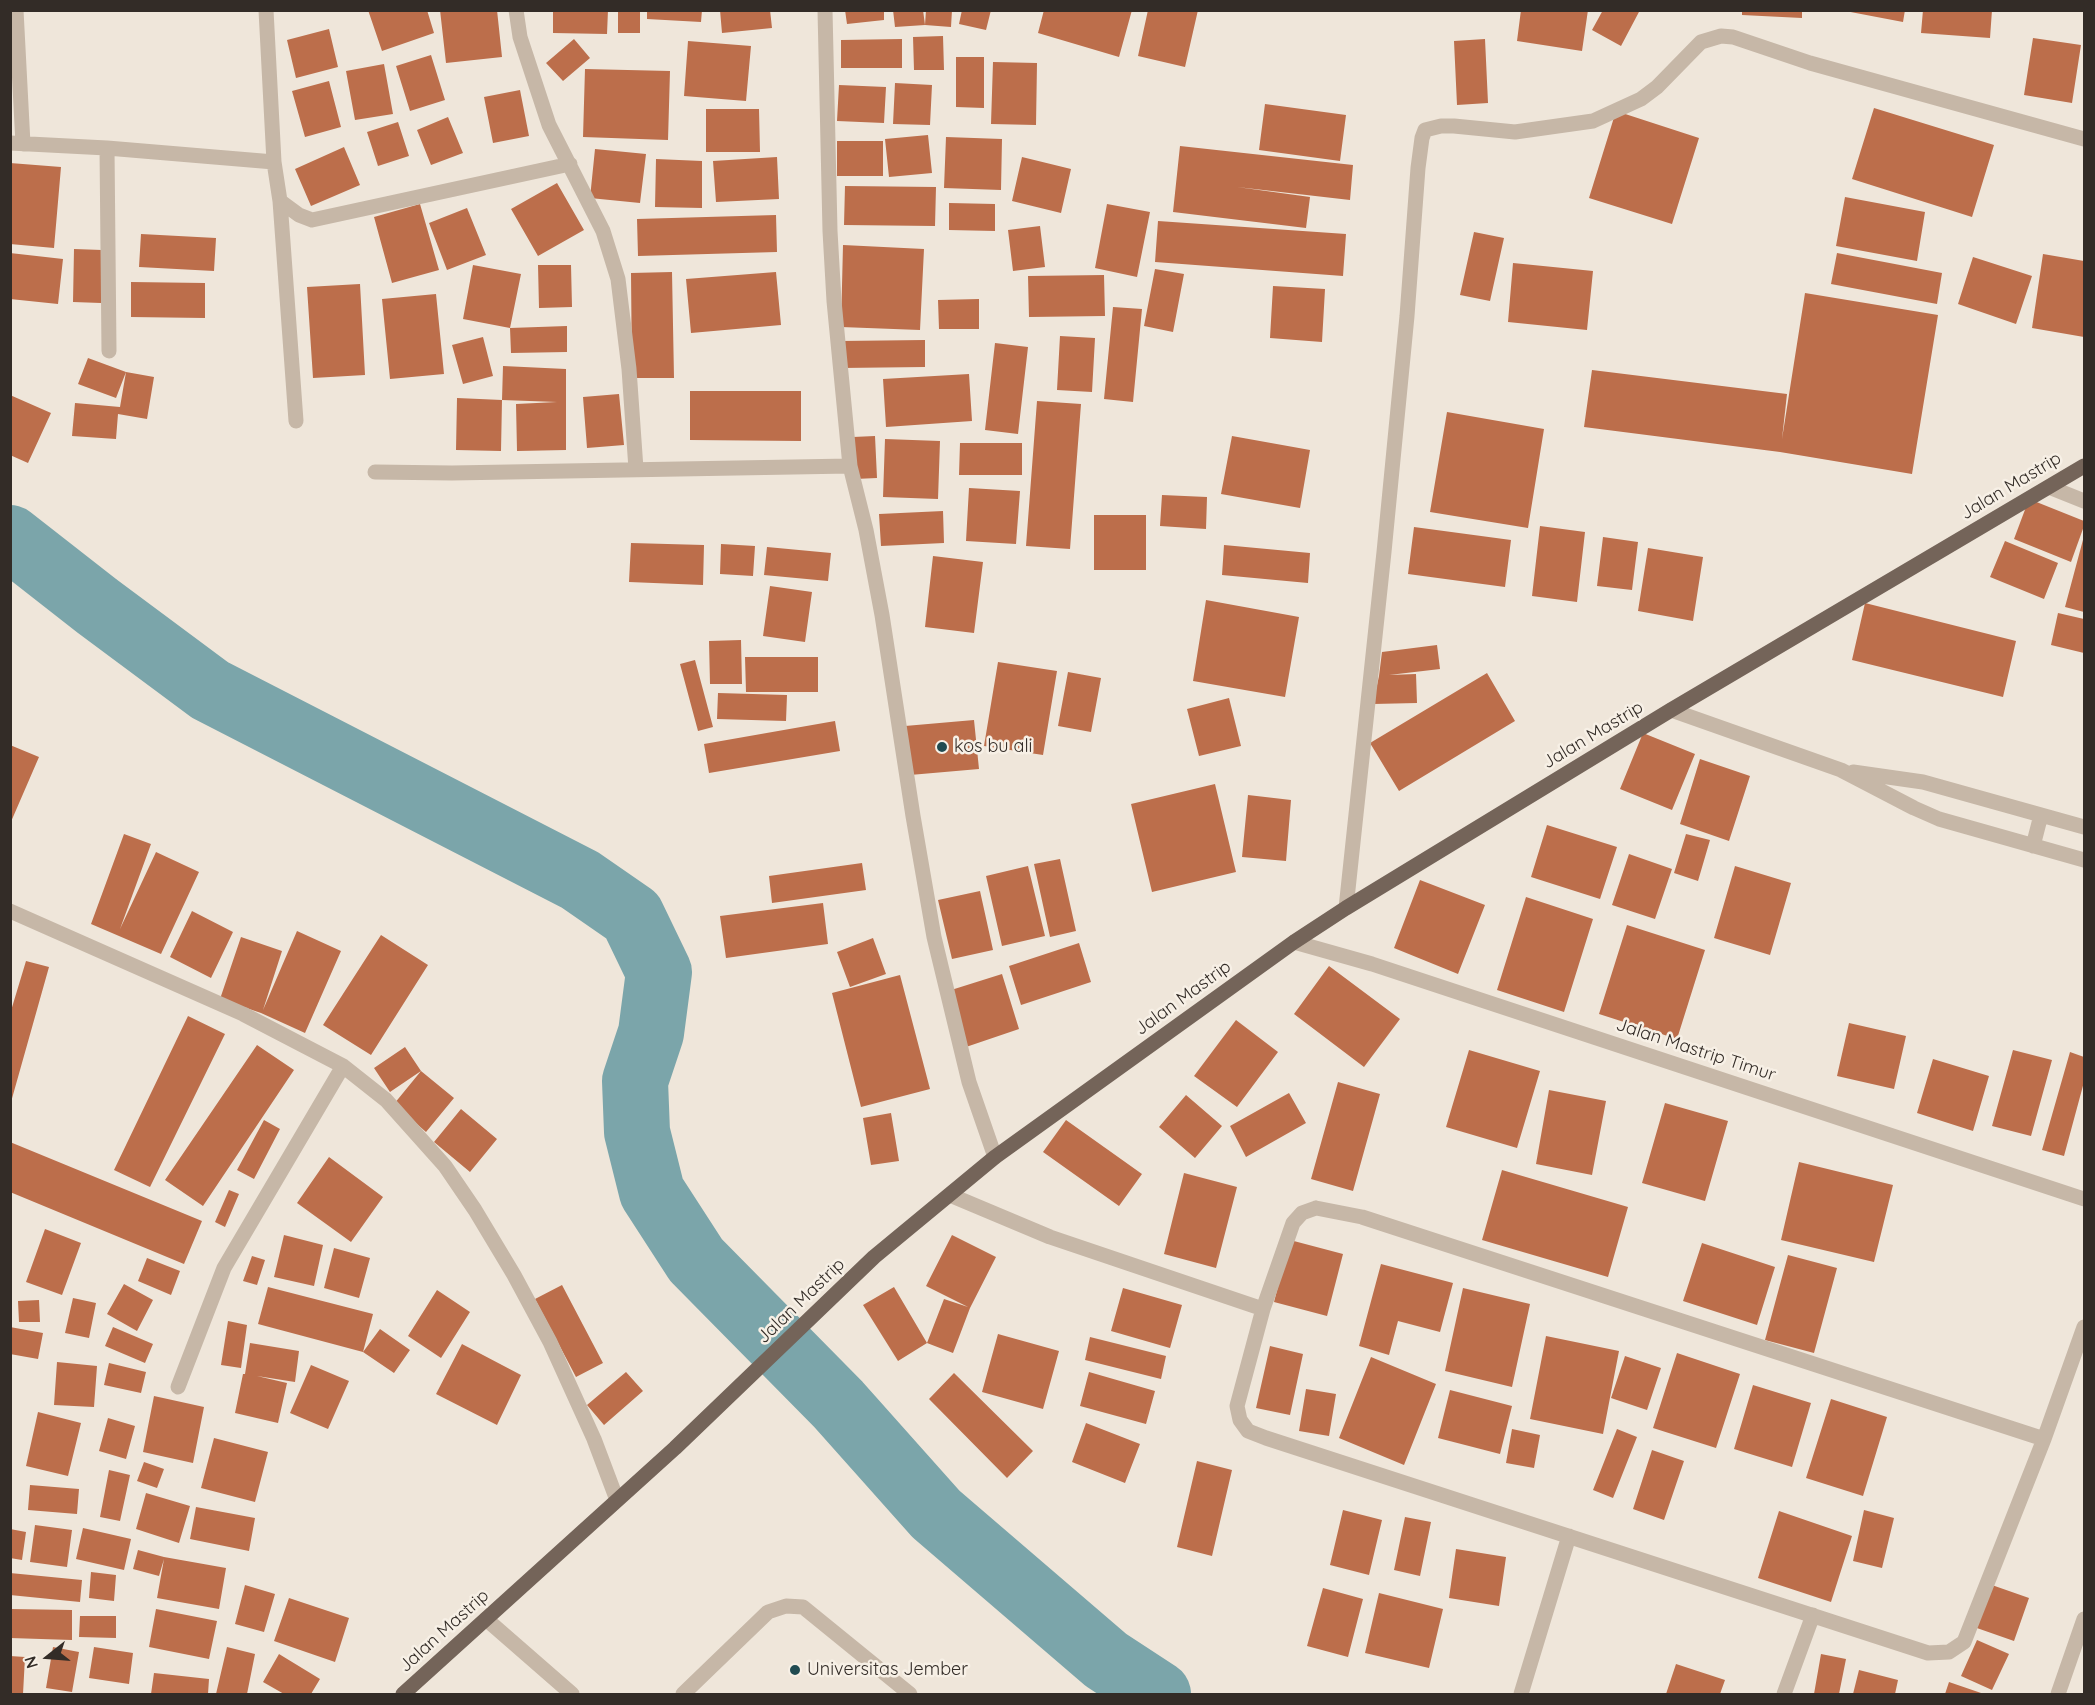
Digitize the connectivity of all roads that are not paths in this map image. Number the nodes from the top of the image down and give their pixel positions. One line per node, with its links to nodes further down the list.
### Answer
1 (16, 10): 6 (street)
2 (266, 10): 8 (street)
3 (516, 10): 9 (street)
4 (825, 10): 13 (street)
5 (2085, 139): 25 (street)
6 (16, 143): 7 (street)
7 (107, 148): 8 (street); 11 (street)
8 (274, 162): 10 (street)
9 (570, 164): 10 (street); 15 (street)
10 (280, 201): 12 (street)
11 (109, 351)
12 (296, 421)
13 (850, 466): 15 (street); 29 (street)
14 (2085, 466): 17 (main road, Jalan Mastrip)
15 (636, 468): 16 (street)
16 (375, 472)
17 (2049, 487): 18 (street); 19 (main road, Jalan Mastrip)
18 (2085, 501)
19 (1671, 710): 20 (street); 25 (main road, Jalan Mastrip)
20 (1841, 770): 21 (street); 23 (street)
21 (2041, 815): 22 (street); 23 (street)
22 (2085, 827)
23 (2033, 846): 24 (street)
24 (2085, 860)
25 (1346, 908): 27 (main road, Jalan Mastrip)
26 (10, 910): 28 (street)
27 (1294, 942): 29 (main road, Jalan Mastrip); 31 (street, Jalan Mastrip Timur)
28 (343, 1066): 34 (street); 36 (street)
29 (995, 1157): 30 (main road, Jalan Mastrip)
30 (950, 1195): 32 (street); 36 (main road, Jalan Mastrip)
31 (2085, 1199)
32 (1263, 1309): 35 (street); 37 (street)
33 (2085, 1327): 35 (street)
34 (178, 1388)
35 (2044, 1439): 38 (street)
36 (617, 1500): 39 (main road, Jalan Mastrip)
37 (1569, 1536): 38 (street); 45 (street)
38 (1813, 1615): 46 (street)
39 (486, 1619): 41 (main road, Jalan Mastrip); 42 (street)
40 (2085, 1619): 47 (street)
41 (403, 1695)
42 (572, 1695)
43 (683, 1695): 44 (street)
44 (910, 1695)
45 (1521, 1695)
46 (1784, 1695)
47 (2058, 1695)

